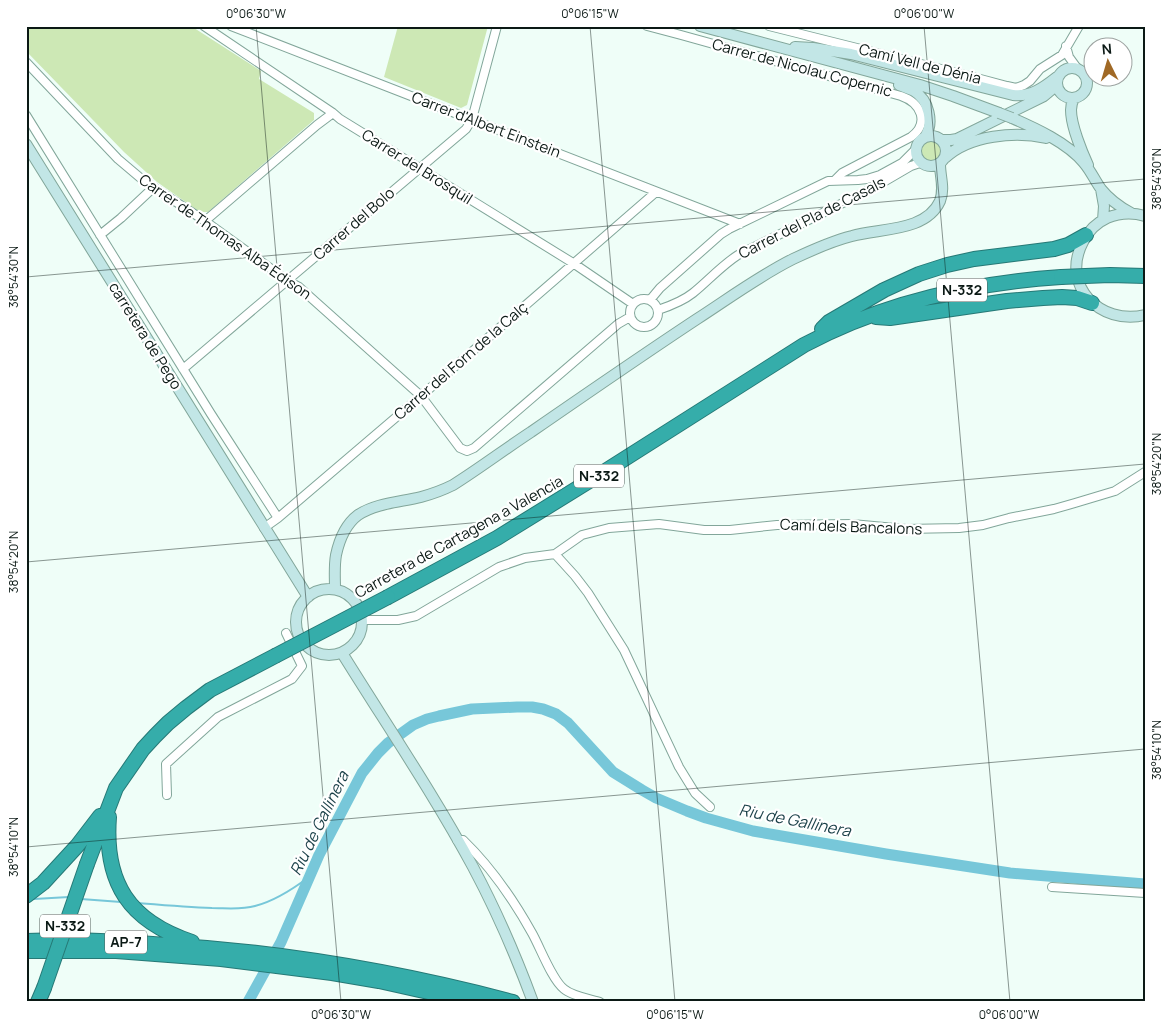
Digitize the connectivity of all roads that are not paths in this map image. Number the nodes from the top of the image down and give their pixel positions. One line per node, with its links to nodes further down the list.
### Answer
1 (204, 26): 16 (street, Carrer del Brosquil)
2 (231, 26): 19 (street, Carrer d'Albert Einstein)
3 (497, 26): 19 (street, Carrer del Bolo)
4 (647, 26): 17 (street, Carrer de Nicolau Copernic)
5 (700, 26): 8 (main road)
6 (769, 26): 11 (street, Camí Vell de Dénia)
7 (1078, 26): 9 (street)
8 (774, 46): 14 (main road); 20 (main road); 23 (main road, bridge)
9 (1066, 46): 10 (street); 13 (street)
10 (1062, 55): 11 (street, Camí Vell de Dénia); 13 (street)
11 (1053, 61): 14 (street)
12 (26, 62): 32 (street, Carrer de Thomas Alba Édison)
13 (1074, 64): 14 (main road); 15 (main road)
14 (1058, 83): 15 (main road); 21 (main road)
15 (1074, 98): 29 (main road)
16 (333, 113): 28 (street, Carrer del Brosquil); 38 (street)
17 (921, 114): 31 (street, Carrer del Pla de Casals)
18 (26, 116): 40 (street)
19 (472, 119): 28 (street, Carrer del Bolo); 34 (street, Carrer d'Albert Einstein)
20 (924, 137): 22 (main road); 25 (main road)
21 (957, 139): 22 (main road); 26 (main road)
22 (941, 140): 26 (main road)
23 (1057, 142): 26 (main road); 29 (main road)
24 (26, 144): 57 (main road, carretera de Pego)
25 (916, 148): 27 (main road); 31 (street, Carrer del Pla de Casals)
26 (944, 158): 27 (main road); 30 (main road)
27 (925, 165): 30 (main road); 48 (street, Carrer del Pla de Casals)
28 (419, 168): 42 (street, Carrer del Brosquil); 44 (street, Carrer del Bolo)
29 (1094, 177): 33 (main road)
30 (941, 179): 59 (main road)
31 (835, 180): 39 (street, Carrer del Pla de Casals)
32 (154, 188): 38 (street, Carrer de Thomas Alba Édison); 40 (street)
33 (1100, 188): 35 (main road); 37 (main road)
34 (656, 192): 39 (street, Carrer d'Albert Einstein); 42 (street, Carrer del Forn de la Calç)
35 (1131, 214): 36 (main road); 37 (main road)
36 (1145, 216)
37 (1103, 220): 41 (main road)
38 (205, 221): 44 (street, Carrer de Thomas Alba Édison)
39 (740, 224): 45 (street, Carrer del Pla de Casals)
40 (100, 235): 53 (street)
41 (1086, 235): 46 (main road); 52 (highway)
42 (573, 264): 47 (street, Carrer del Brosquil); 54 (street, Carrer del Forn de la Calç)
43 (1145, 276): 51 (highway, Carretera de Cartagena a Valencia / N-332, bridge)
44 (288, 281): 53 (street, Carrer del Bolo); 54 (street, Carrer de Thomas Alba Édison)
45 (650, 300): 47 (street); 48 (street)
46 (1092, 303): 49 (main road); 51 (highway)
47 (633, 304): 50 (street)
48 (658, 310): 50 (street)
49 (1145, 315)
50 (630, 317): 54 (street, Carrer de Thomas Alba Édison)
51 (866, 317): 52 (highway, Carretera de Cartagena a Valencia / N-332)
52 (804, 345): 65 (highway, Carretera de Cartagena a Valencia / N-332, bridge)
53 (183, 369): 56 (street)
54 (421, 396): 56 (street, Carrer del Forn de la Calç)
55 (1145, 472): 58 (street, Camí dels Bancalons)
56 (278, 518): 57 (street, Carrer del Forn de la Calç)
57 (264, 528): 60 (main road, carretera de Pego)
58 (555, 554): 61 (street); 66 (street)
59 (335, 589): 60 (main road); 61 (main road)
60 (308, 597): 63 (main road)
61 (363, 620): 63 (main road)
62 (286, 633): 64 (street)
63 (342, 653): 67 (main road)
64 (167, 794)
65 (109, 804): 70 (highway); 72 (highway); 75 (highway, Carretera de Cartagena a Valencia / N-332, bridge)
66 (710, 807)
67 (457, 840): 78 (main road); 79 (street)
68 (1052, 887): 69 (street)
69 (1145, 893)
70 (26, 896)
71 (28, 948): 72 (highway, AP-7); 73 (highway, AP-7)
72 (210, 948): 73 (highway, AP-7)
73 (224, 954): 74 (highway, AP-7)
74 (333, 968): 76 (highway, AP-7); 77 (highway, AP-7)
75 (38, 1002)
76 (473, 1002)
77 (513, 1002)
78 (533, 1002)
79 (600, 1002)

